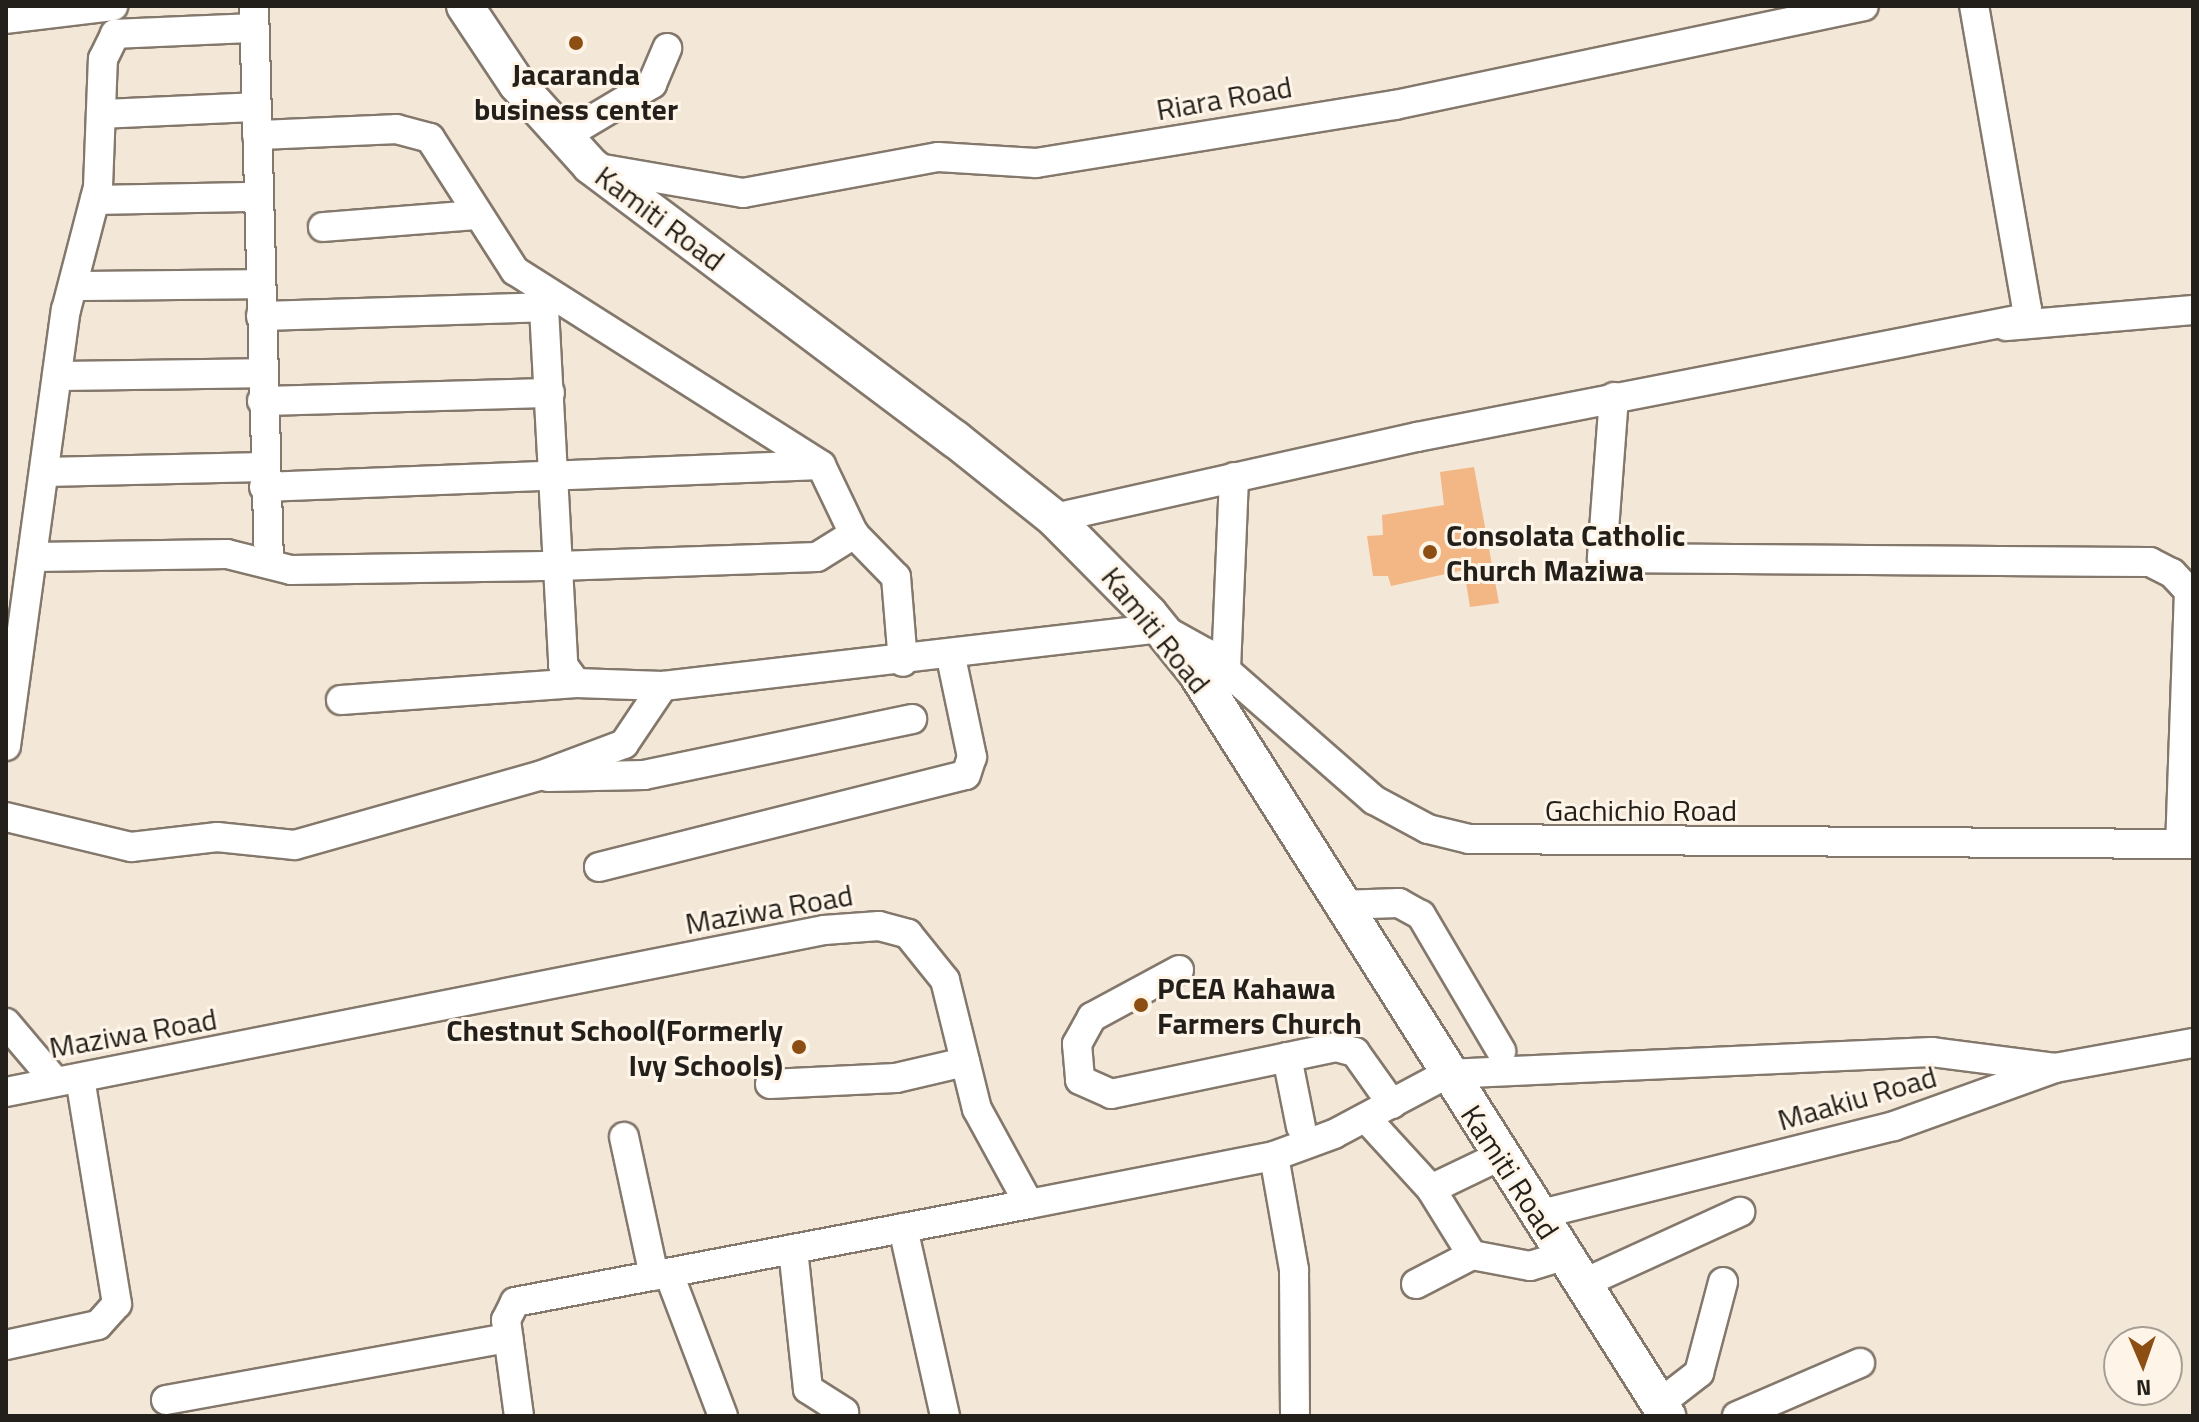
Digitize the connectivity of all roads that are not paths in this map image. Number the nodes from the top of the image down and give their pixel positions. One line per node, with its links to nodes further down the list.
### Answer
1 (113, 6): 6 (street)
2 (465, 6): 11 (main road, Kamiti Road)
3 (1864, 6): 12 (street, Riara Road)
4 (1974, 6): 22 (street)
5 (254, 17): 8 (street); 9 (street)
6 (6, 19)
7 (667, 48): 11 (street)
8 (256, 107): 9 (street); 10 (street)
9 (102, 114): 14 (street)
10 (257, 135): 13 (street); 15 (street)
11 (563, 137): 12 (main road, Kamiti Road)
12 (591, 166): 32 (main road, Kamiti Road)
13 (258, 197): 14 (street); 17 (street)
14 (95, 200): 18 (street)
15 (475, 215): 16 (street); 19 (street)
16 (323, 227)
17 (260, 284): 18 (street); 21 (street)
18 (74, 286): 23 (street)
19 (544, 299): 21 (street); 25 (street); 27 (street)
20 (2193, 310): 22 (street)
21 (261, 316): 24 (street)
22 (2006, 326): 26 (street)
23 (57, 376): 24 (street); 28 (street)
24 (262, 387): 25 (street); 29 (street)
25 (550, 393): 31 (street)
26 (1614, 397): 30 (street); 48 (street)
27 (821, 465): 31 (street); 33 (street)
28 (44, 472): 29 (street); 34 (street)
29 (264, 477): 31 (street); 35 (street)
30 (1234, 477): 32 (street); 40 (street)
31 (556, 479): 36 (street)
32 (1054, 518): 37 (main road, Kamiti Road)
33 (854, 534): 36 (street); 39 (street)
34 (34, 557): 35 (street); 45 (street)
35 (269, 563): 36 (street)
36 (558, 566): 41 (street)
37 (1161, 628): 38 (street); 40 (street, Gachichio Road); 50 (main road, Kamiti Road)
38 (951, 657): 39 (street); 49 (street)
39 (903, 662): 42 (street)
40 (1226, 669): 48 (street, Gachichio Road)
41 (576, 683): 42 (street); 43 (street)
42 (663, 686): 46 (street)
43 (341, 700)
44 (912, 719): 46 (street)
45 (6, 746)
46 (539, 776): 47 (street)
47 (6, 817)
48 (2186, 844)
49 (599, 867)
50 (1339, 905): 54 (street); 58 (main road, Kamiti Road)
51 (1179, 970): 55 (street)
52 (6, 1023): 59 (street)
53 (2193, 1043): 57 (street, Maakiu Road)
54 (1501, 1051)
55 (1287, 1057): 62 (street); 64 (street)
56 (965, 1062): 59 (street, Maziwa Road); 60 (street); 69 (street, Maziwa Road)
57 (2055, 1068): 58 (street); 71 (street, Maakiu Road)
58 (1447, 1074): 62 (street); 67 (main road, Kamiti Road)
59 (68, 1079): 61 (street, Maziwa Road); 80 (street)
60 (770, 1084)
61 (6, 1092)
62 (1392, 1104): 63 (street)
63 (1366, 1118): 66 (street); 68 (street)
64 (1301, 1127)
65 (624, 1137): 76 (street)
66 (1274, 1156): 69 (street); 88 (street)
67 (1500, 1156): 68 (street); 71 (main road, Kamiti Road)
68 (1431, 1189): 74 (street)
69 (1029, 1204): 72 (street)
70 (1740, 1212): 75 (street)
71 (1537, 1215): 75 (main road, Kamiti Road)
72 (903, 1228): 73 (street); 87 (street)
73 (793, 1249): 76 (street); 83 (street)
74 (1472, 1255): 75 (street); 78 (street)
75 (1572, 1270): 84 (main road, Kamiti Road)
76 (661, 1275): 79 (street); 86 (street)
77 (1723, 1282): 84 (street)
78 (1416, 1284)
79 (508, 1338): 82 (street); 85 (street)
80 (6, 1345)
81 (1860, 1363): 89 (street)
82 (166, 1400)
83 (844, 1412)
84 (1664, 1413)
85 (519, 1416)
86 (723, 1416)
87 (945, 1416)
88 (1295, 1416)
89 (1737, 1416)

